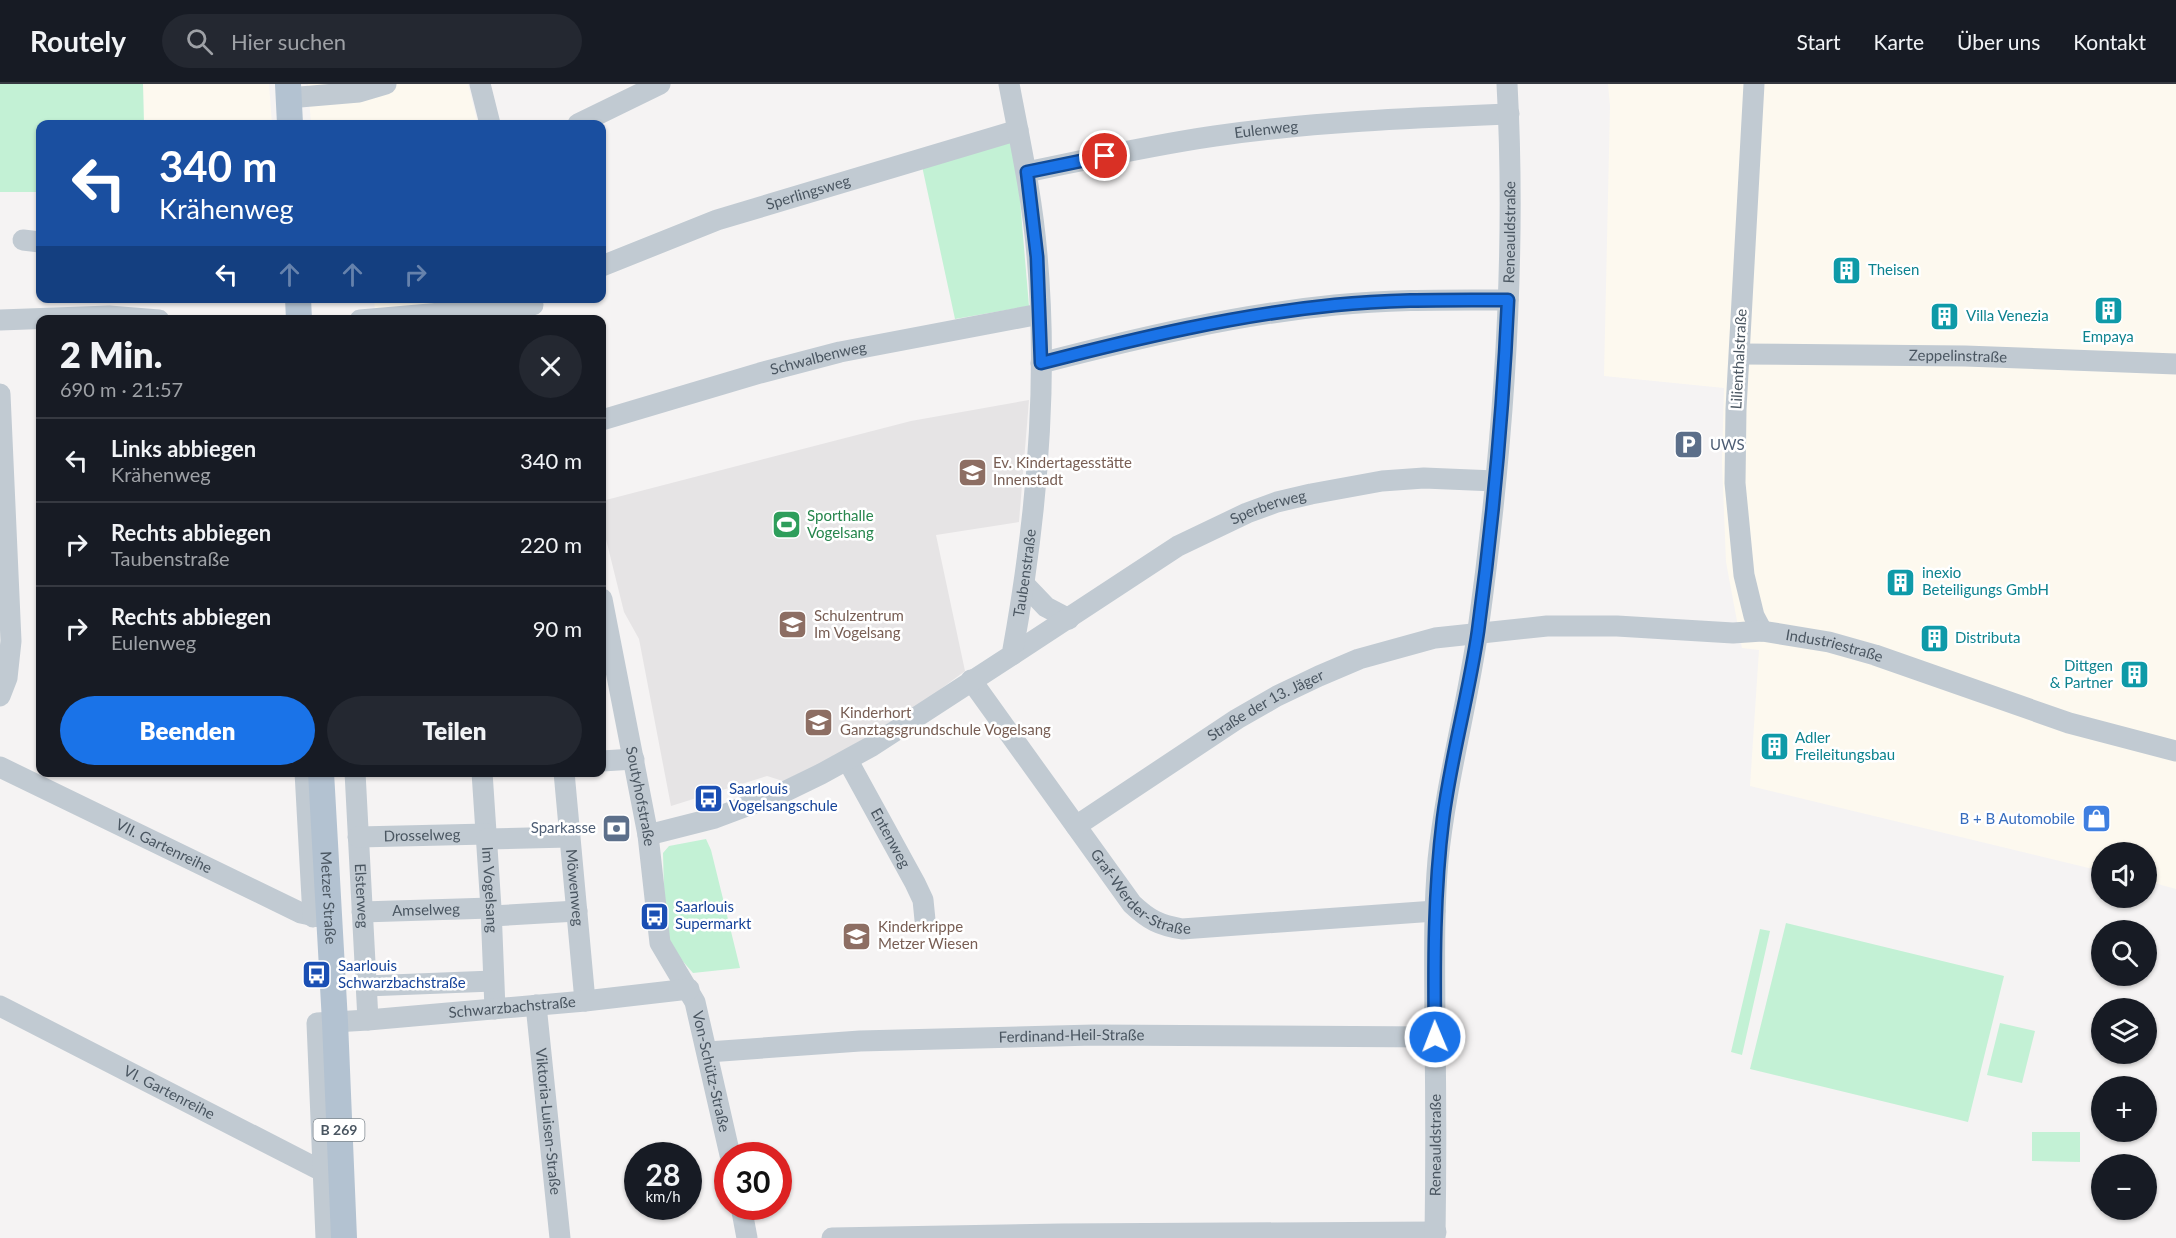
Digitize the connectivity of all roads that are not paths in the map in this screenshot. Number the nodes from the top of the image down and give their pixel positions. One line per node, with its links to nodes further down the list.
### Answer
1 (386, 84): 7 (street)
2 (480, 84): 10 (street)
3 (660, 84): 11 (street)
4 (1009, 84): 12 (street, Taubenstraße)
5 (1508, 84): 8 (street, Reneauldstraße)
6 (1754, 84): 21 (street, Lilienthalstraße)
7 (288, 91): 9 (main road)
8 (1509, 114): 13 (street, Eulenweg); 15 (street, Reneauldstraße)
9 (290, 120)
10 (489, 120)
11 (586, 120)
12 (1018, 130): 13 (street, Taubenstraße); 14 (street, Sperlingsweg)
13 (1027, 172): 17 (street, Taubenstraße)
14 (606, 264)
15 (1508, 300): 22 (street); 26 (street, Reneauldstraße)
16 (534, 308): 18 (street)
17 (1040, 314): 22 (street, Taubenstraße); 25 (street, Schwalbenweg)
18 (441, 315)
19 (36, 319): 20 (street)
20 (0, 320)
21 (1740, 354): 23 (street, Zeppelinstraße); 30 (street, Lilienthalstraße)
22 (1041, 363): 27 (street, Taubenstraße)
23 (2176, 364)
24 (0, 394): 34 (street)
25 (606, 419)
26 (1495, 481): 29 (street, Sperberweg); 31 (street, Reneauldstraße)
27 (1025, 585): 29 (street); 32 (street, Taubenstraße)
28 (606, 619): 36 (street, Soutyhofstraße)
29 (1069, 619): 32 (street, Sperberweg)
30 (1762, 631): 31 (street, Industriestraße); 35 (street, Industriestraße)
31 (1478, 632): 45 (street, Straße der 13. Jäger); 51 (street, Reneauldstraße)
32 (1012, 655): 33 (street)
33 (971, 680): 38 (street); 45 (street, Graf-Werder-Straße)
34 (0, 696)
35 (2176, 751)
36 (634, 759): 37 (street); 46 (street, Soutyhofstraße)
37 (606, 761)
38 (848, 761): 46 (street); 55 (street, Entenweg)
39 (0, 767): 54 (street, VII. Gartenreihe)
40 (306, 777): 54 (street, Metzer Straße)
41 (321, 777): 54 (main road, Metzer Straße / B 269)
42 (355, 777): 47 (street, Elsterweg)
43 (482, 777): 48 (street, Im Vogelsang)
44 (564, 777): 49 (street, Möwenweg)
45 (1076, 826): 51 (street, Graf-Werder-Straße)
46 (648, 835): 58 (street, Soutyhofstraße)
47 (358, 837): 48 (street, Drosselweg); 52 (street, Elsterweg)
48 (487, 837): 49 (street, Drosselweg); 53 (street, Im Vogelsang)
49 (569, 837): 50 (street, Möwenweg)
50 (577, 911): 53 (street, Amselweg); 59 (street, Möwenweg)
51 (1435, 911): 65 (street, Reneauldstraße)
52 (362, 912): 53 (street, Amselweg); 57 (street, Elsterweg)
53 (492, 912): 56 (street, Im Vogelsang)
54 (321, 918): 64 (main road, Metzer Straße / B 269)
55 (925, 920)
56 (493, 981): 57 (street, Schwarzbachstraße); 62 (street, Im Vogelsang)
57 (366, 987): 63 (street, Elsterweg)
58 (689, 989): 59 (street, Schwarzbachstraße); 66 (street, Von-Schütz-Straße)
59 (585, 1001): 60 (street, Schwarzbachstraße)
60 (536, 1005): 62 (street, Schwarzbachstraße); 73 (street, Viktoria-Luisen-Straße)
61 (0, 1006): 68 (street, VI. Gartenreihe)
62 (495, 1009): 63 (street, Schwarzbachstraße)
63 (368, 1020): 64 (street, Schwarzbachstraße)
64 (335, 1022): 68 (main road, Metzer Straße / B 269)
65 (1435, 1037): 66 (street, Ferdinand-Heil-Straße); 70 (street, Reneauldstraße)
66 (708, 1052): 67 (street, Von-Schütz-Straße)
67 (727, 1142)
68 (331, 1173): 71 (street, Metzer Straße); 72 (main road, Metzer Straße / B 269)
69 (744, 1220): 74 (street)
70 (1436, 1235): 75 (street)
71 (326, 1238)
72 (344, 1238)
73 (560, 1238)
74 (747, 1238)
75 (832, 1238)

